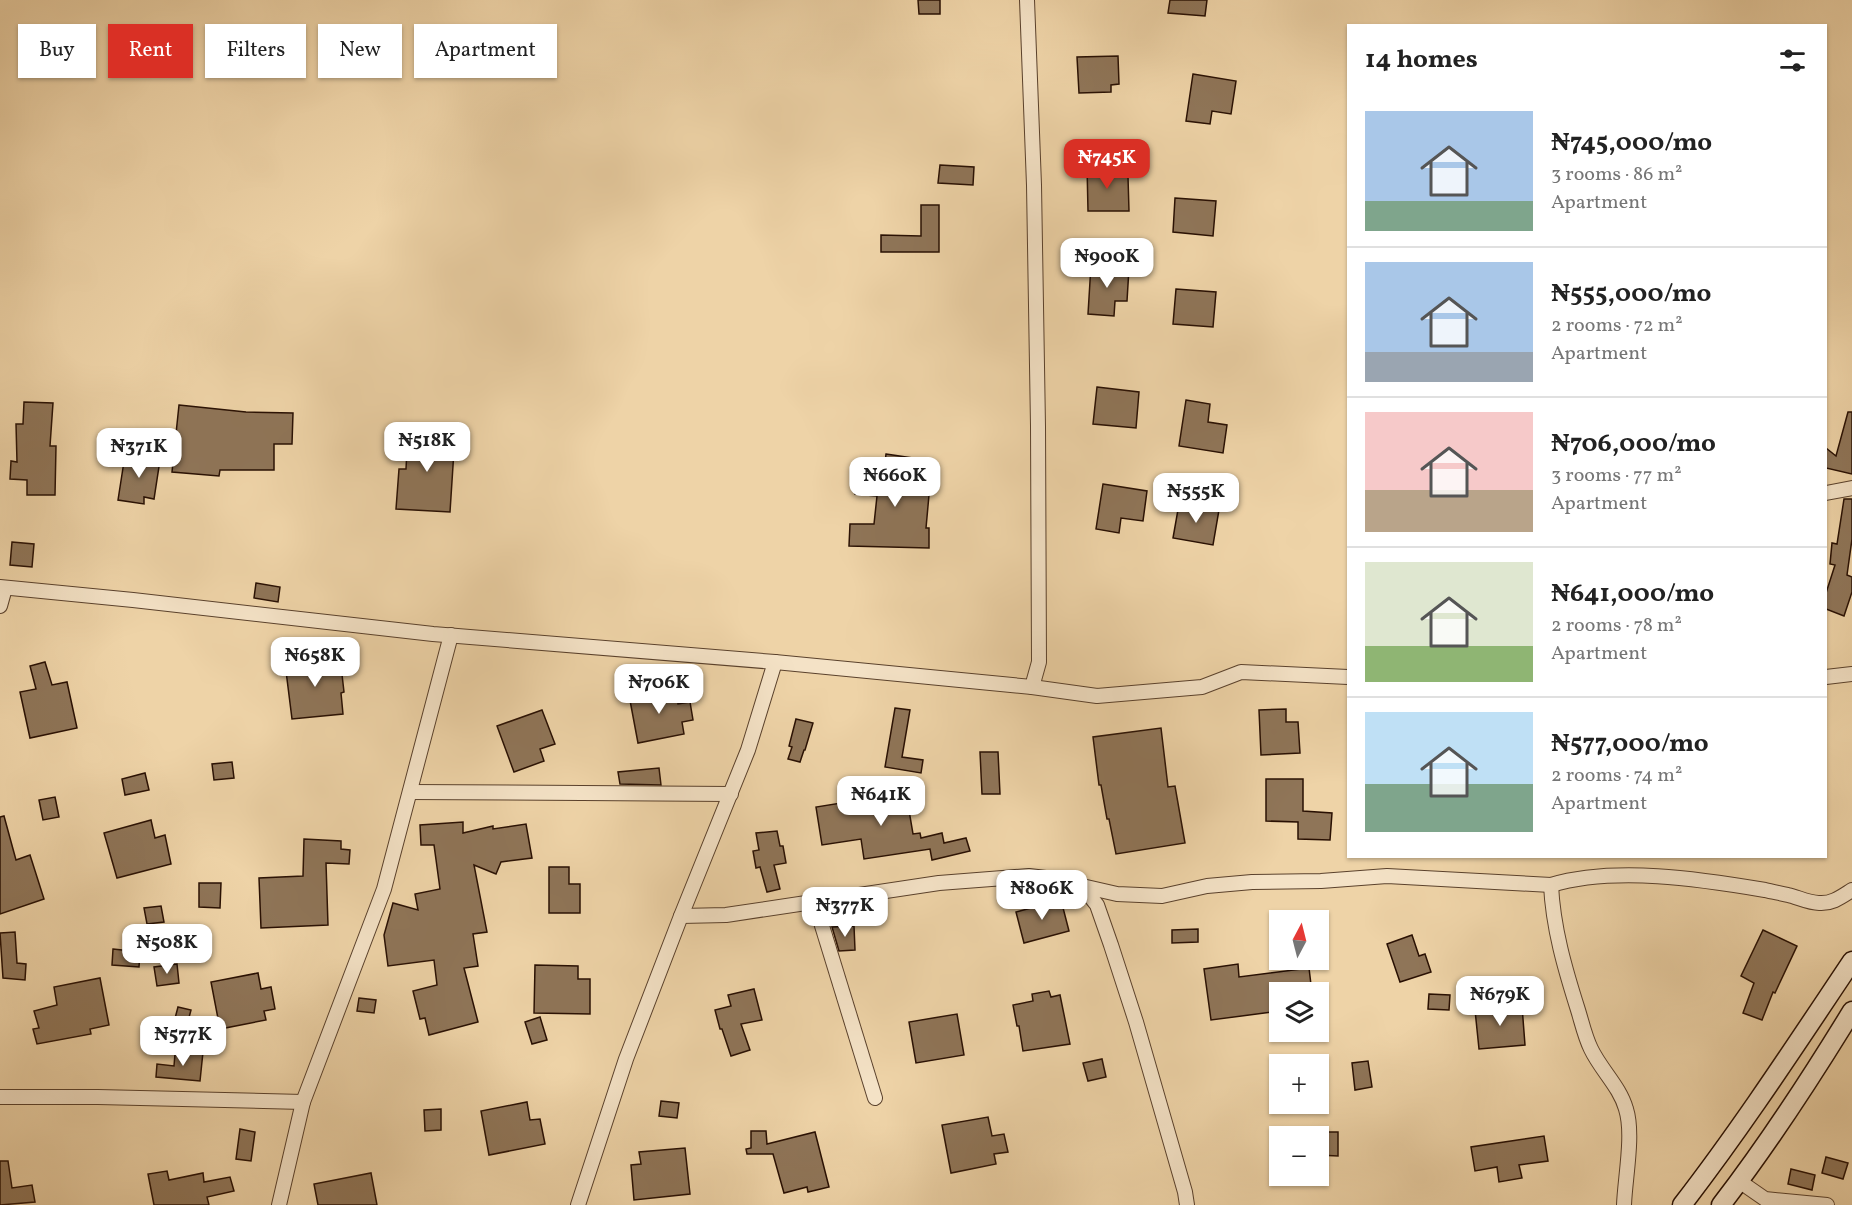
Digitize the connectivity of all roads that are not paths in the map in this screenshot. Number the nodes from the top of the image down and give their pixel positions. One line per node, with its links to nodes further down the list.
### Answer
1 (1027, 0): 11 (street)
2 (1852, 488): 3 (street)
3 (1827, 493)
4 (3, 588): 5 (street); 6 (street)
5 (0, 606)
6 (451, 635): 7 (street); 12 (street)
7 (775, 662): 11 (street); 13 (street)
8 (1852, 674): 10 (street)
9 (1347, 677): 11 (street)
10 (1827, 677)
11 (1032, 687)
12 (410, 792): 13 (street); 23 (street)
13 (731, 794): 18 (street)
14 (1551, 885): 15 (street); 16 (street); 29 (street)
15 (1082, 886): 17 (street); 28 (street)
16 (1852, 890)
17 (815, 903): 18 (street); 22 (street)
18 (681, 916): 27 (street)
19 (1852, 961): 30 (main road)
20 (1852, 1011): 24 (main road)
21 (0, 1097): 23 (street)
22 (875, 1098)
23 (303, 1102): 26 (street)
24 (1739, 1181): 25 (street); 31 (main road)
25 (1763, 1202): 32 (street)
26 (279, 1205)
27 (578, 1205)
28 (1187, 1205)
29 (1624, 1205)
30 (1682, 1205)
31 (1721, 1205)
32 (1827, 1205)

